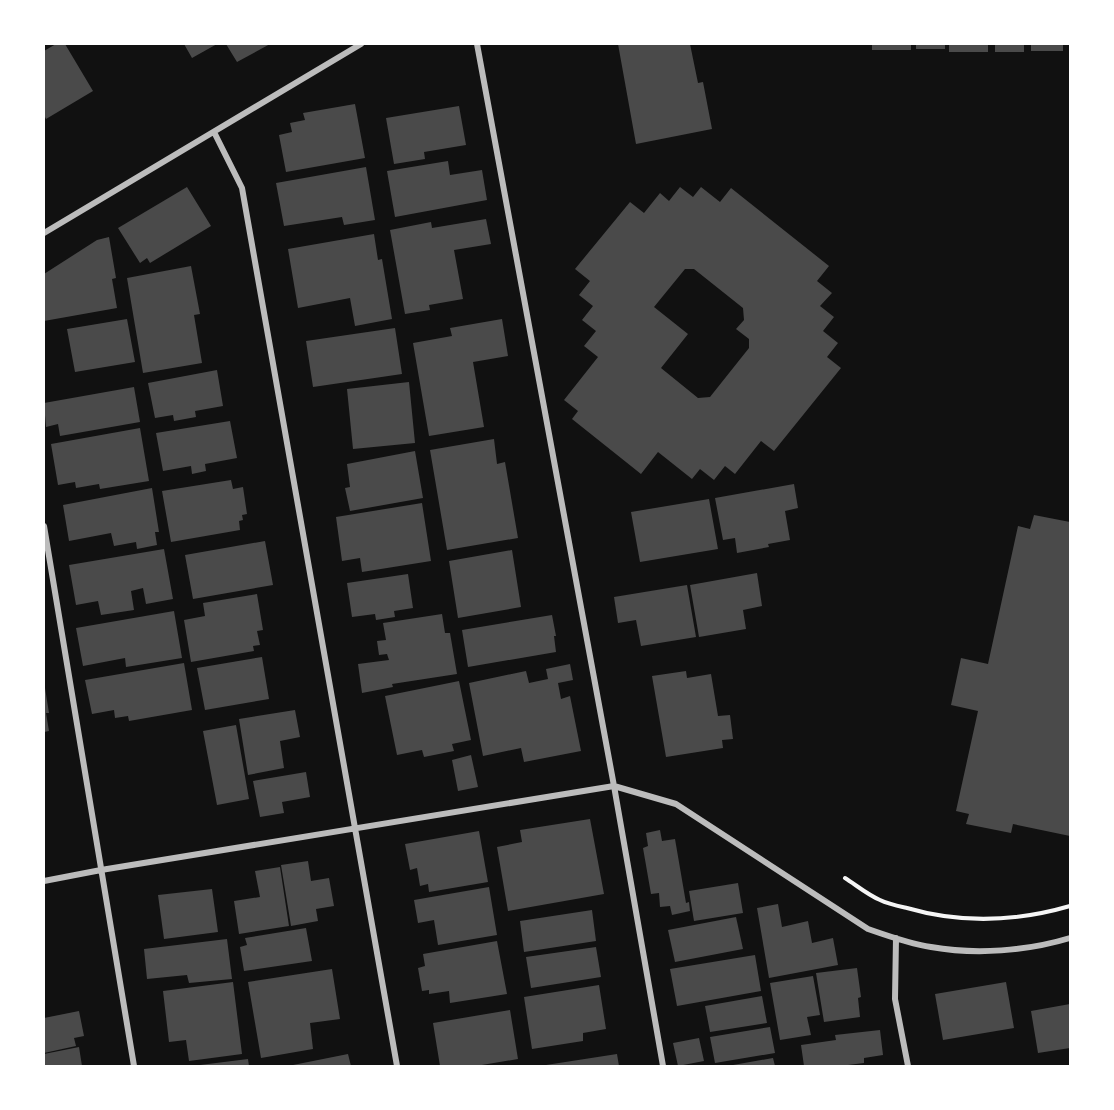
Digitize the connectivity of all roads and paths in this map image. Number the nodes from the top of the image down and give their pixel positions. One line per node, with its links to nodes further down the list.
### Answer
1 (362, 44): 3 (street)
2 (477, 44): 6 (street)
3 (214, 132): 4 (street); 7 (street)
4 (44, 231)
5 (44, 526): 8 (street)
6 (614, 786): 7 (street); 12 (street); 16 (street)
7 (355, 828): 8 (street); 15 (street)
8 (101, 870): 10 (street); 14 (street)
9 (842, 877): 11 (path)
10 (44, 881)
11 (1071, 906)
12 (896, 938): 13 (street); 17 (street)
13 (1071, 938)
14 (134, 1066)
15 (397, 1066)
16 (663, 1066)
17 (908, 1066)

